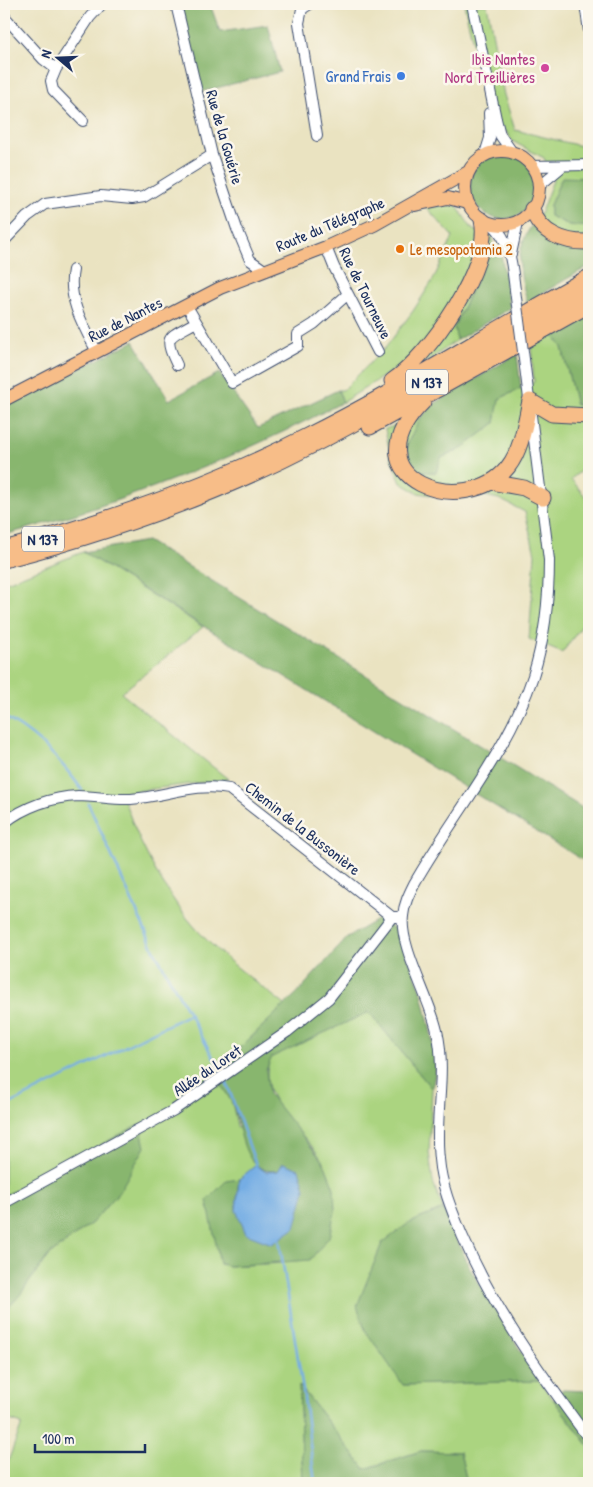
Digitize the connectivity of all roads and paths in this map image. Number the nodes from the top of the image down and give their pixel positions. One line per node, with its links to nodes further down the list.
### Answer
1 (102, 4): 9 (street)
2 (176, 4): 14 (street, Rue de la Gouérie)
3 (310, 4): 11 (street)
4 (471, 4): 12 (street); 13 (street)
5 (585, 4): 7 (street)
6 (4, 16): 9 (street)
7 (588, 17): 8 (street)
8 (589, 31)
9 (56, 69): 10 (street)
10 (82, 120)
11 (317, 136)
12 (512, 152): 13 (main road); 16 (main road)
13 (485, 154): 18 (main road)
14 (212, 155): 25 (street); 29 (street, Rue de la Gouérie)
15 (589, 165): 17 (street)
16 (531, 166): 17 (street); 19 (main road)
17 (563, 166): 19 (street)
18 (468, 172): 20 (main road); 21 (main road, Route du Télégraphe)
19 (539, 186): 22 (main road)
20 (467, 203): 21 (main road, Route du Télégraphe); 24 (main road)
21 (408, 207): 27 (main road, Route du Télégraphe)
22 (532, 210): 23 (main road); 26 (highway)
23 (518, 222): 24 (main road); 28 (street)
24 (487, 223): 28 (street); 46 (highway)
25 (4, 241)
26 (589, 242)
27 (326, 247): 29 (main road, Route du Télégraphe); 33 (street, Rue de Tourneuve)
28 (511, 257): 44 (street, bridge)
29 (263, 269): 36 (main road, Rue de Nantes)
30 (73, 270): 38 (street)
31 (589, 277): 46 (highway, N 137)
32 (589, 289): 47 (highway, N 137)
33 (348, 294): 37 (street); 39 (street, Rue de Tourneuve)
34 (589, 299): 40 (highway)
35 (589, 305): 40 (highway)
36 (186, 306): 37 (street); 38 (main road, Rue de Nantes)
37 (196, 322): 41 (street)
38 (97, 352): 43 (main road, Rue de Nantes)
39 (378, 352)
40 (502, 353): 42 (highway)
41 (177, 365)
42 (451, 383): 47 (highway); 48 (highway)
43 (4, 400)
44 (530, 402): 45 (highway); 48 (highway); 49 (street)
45 (589, 416)
46 (330, 424): 50 (highway, N 137)
47 (262, 470): 51 (highway, N 137)
48 (491, 482): 49 (highway)
49 (542, 498): 53 (street)
50 (4, 549)
51 (4, 560)
52 (4, 822): 53 (street, Chemin de la Bussonière)
53 (397, 917): 54 (street, Allée du Loret); 55 (street)
54 (4, 1203)
55 (589, 1439)

